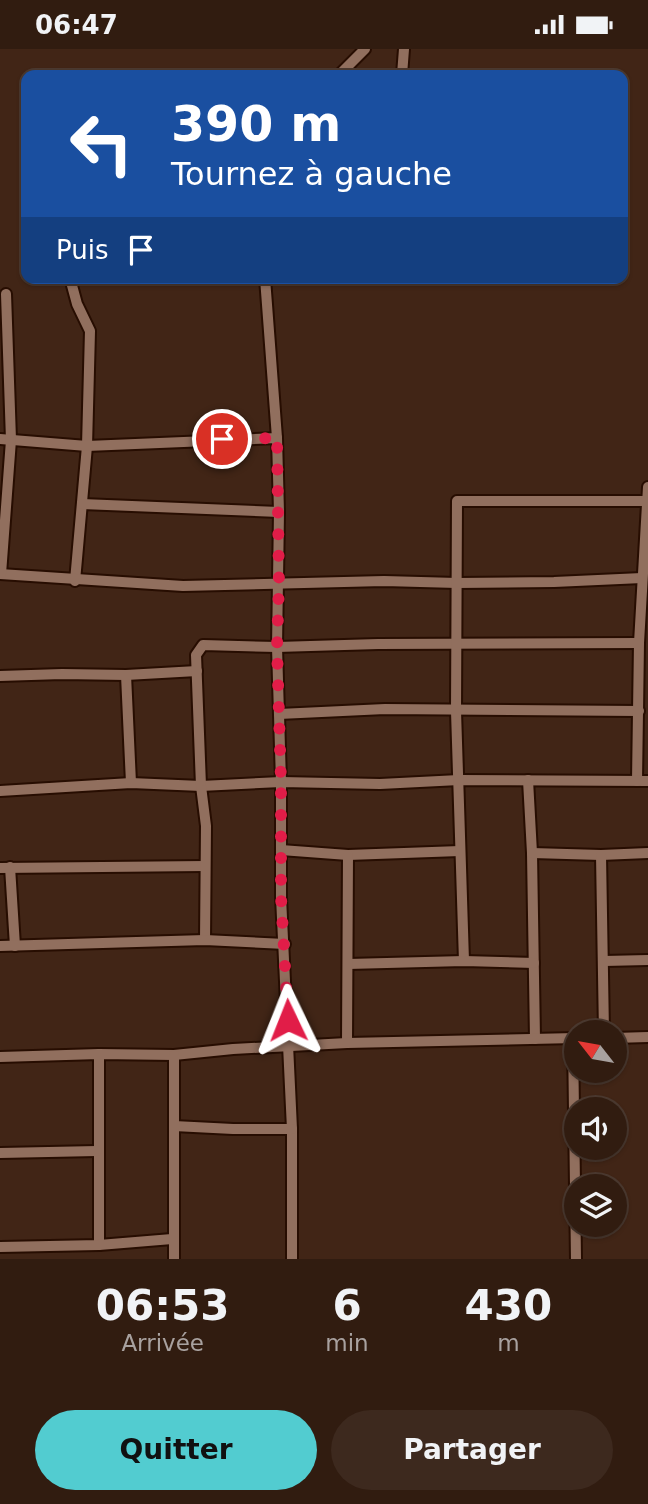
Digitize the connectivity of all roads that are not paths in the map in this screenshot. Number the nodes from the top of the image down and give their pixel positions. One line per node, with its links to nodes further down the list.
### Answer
1 (365, 49): 3 (street)
2 (404, 49): 4 (street)
3 (345, 70)
4 (402, 70)
5 (72, 284): 10 (street)
6 (265, 284): 8 (street)
7 (6, 294): 9 (street)
8 (277, 438): 10 (street); 14 (street)
9 (6, 440): 10 (street); 15 (street)
10 (87, 446): 13 (street)
11 (648, 487): 12 (street)
12 (647, 501): 16 (street); 18 (street)
13 (82, 504): 14 (street); 17 (street)
14 (279, 512): 19 (street)
15 (1, 575): 17 (street)
16 (642, 578): 18 (street); 20 (street)
17 (75, 581): 19 (street)
18 (457, 583): 19 (street); 21 (street)
19 (279, 584): 22 (street)
20 (639, 643): 21 (street); 27 (street)
21 (456, 644): 22 (street); 26 (street)
22 (277, 647): 23 (street); 28 (street)
23 (197, 671): 24 (street); 34 (street)
24 (126, 675): 25 (street); 33 (street)
25 (0, 676)
26 (456, 711): 27 (street); 28 (street); 29 (street)
27 (639, 711): 31 (street)
28 (279, 714): 32 (street)
29 (458, 780): 30 (street); 32 (street); 37 (street)
30 (528, 780): 31 (street); 38 (street)
31 (643, 781)
32 (281, 782): 34 (street); 36 (street)
33 (131, 783): 34 (street); 35 (street)
34 (201, 786): 42 (street)
35 (0, 791)
36 (281, 850): 40 (street); 45 (street)
37 (460, 851): 40 (street); 49 (street)
38 (532, 853): 41 (street); 51 (street)
39 (648, 853): 41 (street)
40 (348, 855): 52 (street)
41 (601, 855): 50 (street)
42 (205, 866): 43 (street); 44 (street)
43 (5, 867): 47 (street)
44 (205, 940): 45 (street); 47 (street)
45 (285, 944): 59 (street)
46 (0, 946): 47 (street)
47 (15, 946)
48 (648, 960): 50 (street)
49 (464, 961): 51 (street); 52 (street)
50 (604, 961): 53 (street)
51 (534, 963): 57 (street)
52 (348, 964): 58 (street)
53 (604, 1020)
54 (648, 1037): 56 (street)
55 (564, 1038): 57 (street)
56 (627, 1038)
57 (536, 1039): 58 (street)
58 (347, 1043): 59 (street)
59 (289, 1046): 61 (street); 65 (street)
60 (99, 1054): 61 (street); 62 (street); 66 (street)
61 (174, 1055): 64 (street)
62 (0, 1057)
63 (574, 1083): 73 (street)
64 (174, 1126): 65 (street); 68 (street)
65 (292, 1129): 72 (street)
66 (97, 1151): 67 (street); 69 (street)
67 (0, 1153)
68 (172, 1239): 69 (street); 71 (street)
69 (99, 1245): 70 (street)
70 (0, 1247)
71 (174, 1259)
72 (292, 1259)
73 (576, 1259)

